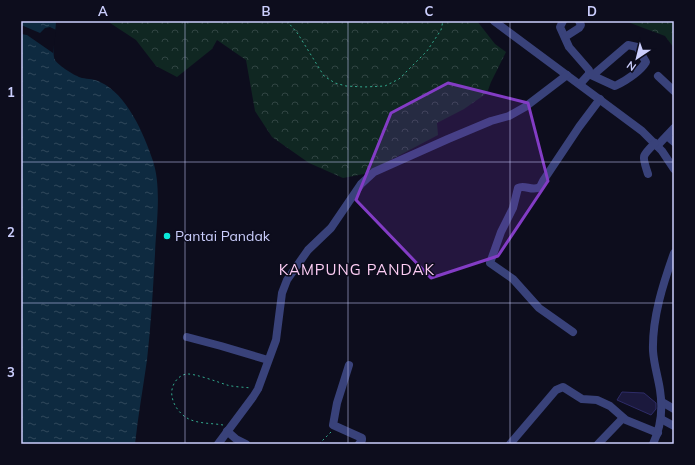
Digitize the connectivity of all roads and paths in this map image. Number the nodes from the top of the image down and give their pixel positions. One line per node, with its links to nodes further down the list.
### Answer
1 (287, 21): 2 (path)
2 (443, 21)
3 (494, 21): 8 (street)
4 (563, 21): 6 (street)
5 (579, 21): 6 (street)
6 (565, 38): 7 (street)
7 (591, 74): 7 (street); 10 (street)
8 (567, 75): 10 (street); 22 (street)
9 (658, 76): 11 (street)
10 (580, 84): 12 (street)
11 (674, 90)
12 (600, 99): 16 (street); 20 (street)
13 (674, 128): 14 (street)
14 (668, 136): 15 (street); 16 (street)
15 (674, 142)
16 (656, 145): 17 (street); 18 (street)
17 (674, 169)
18 (648, 174)
19 (674, 253): 25 (street)
20 (573, 332)
21 (187, 338): 22 (street)
22 (268, 360): 24 (street)
23 (349, 365): 30 (street)
24 (258, 389): 31 (street); 31 (path)
25 (662, 402): 26 (street); 28 (street)
26 (674, 409)
27 (623, 418): 32 (street); 37 (street); 38 (street)
28 (661, 419): 29 (street); 32 (street)
29 (673, 423)
30 (333, 425): 35 (path); 36 (street)
31 (229, 429): 33 (street); 34 (street)
32 (658, 433): 39 (street)
33 (218, 444)
34 (246, 444)
35 (319, 444)
36 (359, 444)
37 (510, 444)
38 (598, 444)
39 (653, 444)

